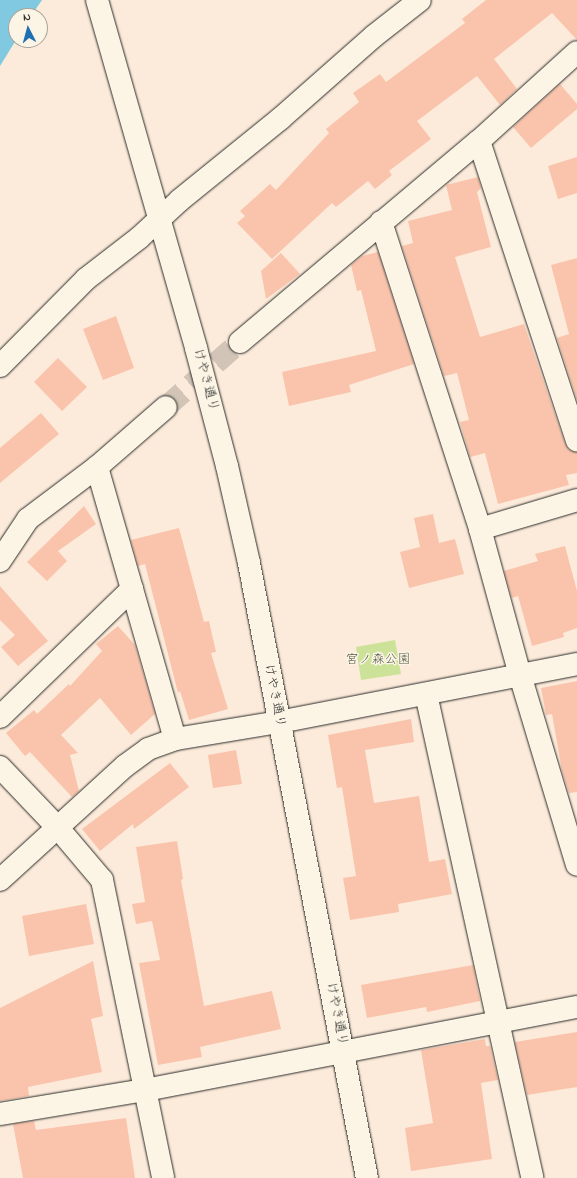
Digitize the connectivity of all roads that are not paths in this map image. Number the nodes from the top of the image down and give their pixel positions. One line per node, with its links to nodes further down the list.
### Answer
1 (97, 0): 5 (street, けやき通り)
2 (420, 0): 5 (street)
3 (576, 56): 4 (street)
4 (478, 141): 6 (street); 10 (street)
5 (159, 214): 8 (street); 20 (street, けやき通り)
6 (381, 222): 7 (street); 13 (street)
7 (240, 342)
8 (0, 366)
9 (166, 407): 11 (street)
10 (577, 440)
11 (97, 467): 14 (street); 15 (street)
12 (577, 500): 13 (street)
13 (480, 529): 17 (street)
14 (0, 561)
15 (132, 589): 19 (street); 21 (street)
16 (577, 664): 17 (street)
17 (520, 675): 18 (street); 24 (street)
18 (426, 694): 20 (street); 27 (street)
19 (0, 717)
20 (279, 722): 21 (street); 28 (street, けやき通り)
21 (175, 739): 23 (street)
22 (0, 767): 23 (street)
23 (58, 828): 25 (street); 29 (street)
24 (577, 865)
25 (0, 880)
26 (577, 1007): 27 (street)
27 (498, 1022): 28 (street); 33 (street)
28 (343, 1052): 29 (street); 32 (street, けやき通り)
29 (145, 1090): 30 (street); 31 (street)
30 (0, 1114)
31 (163, 1178)
32 (367, 1178)
33 (532, 1178)

